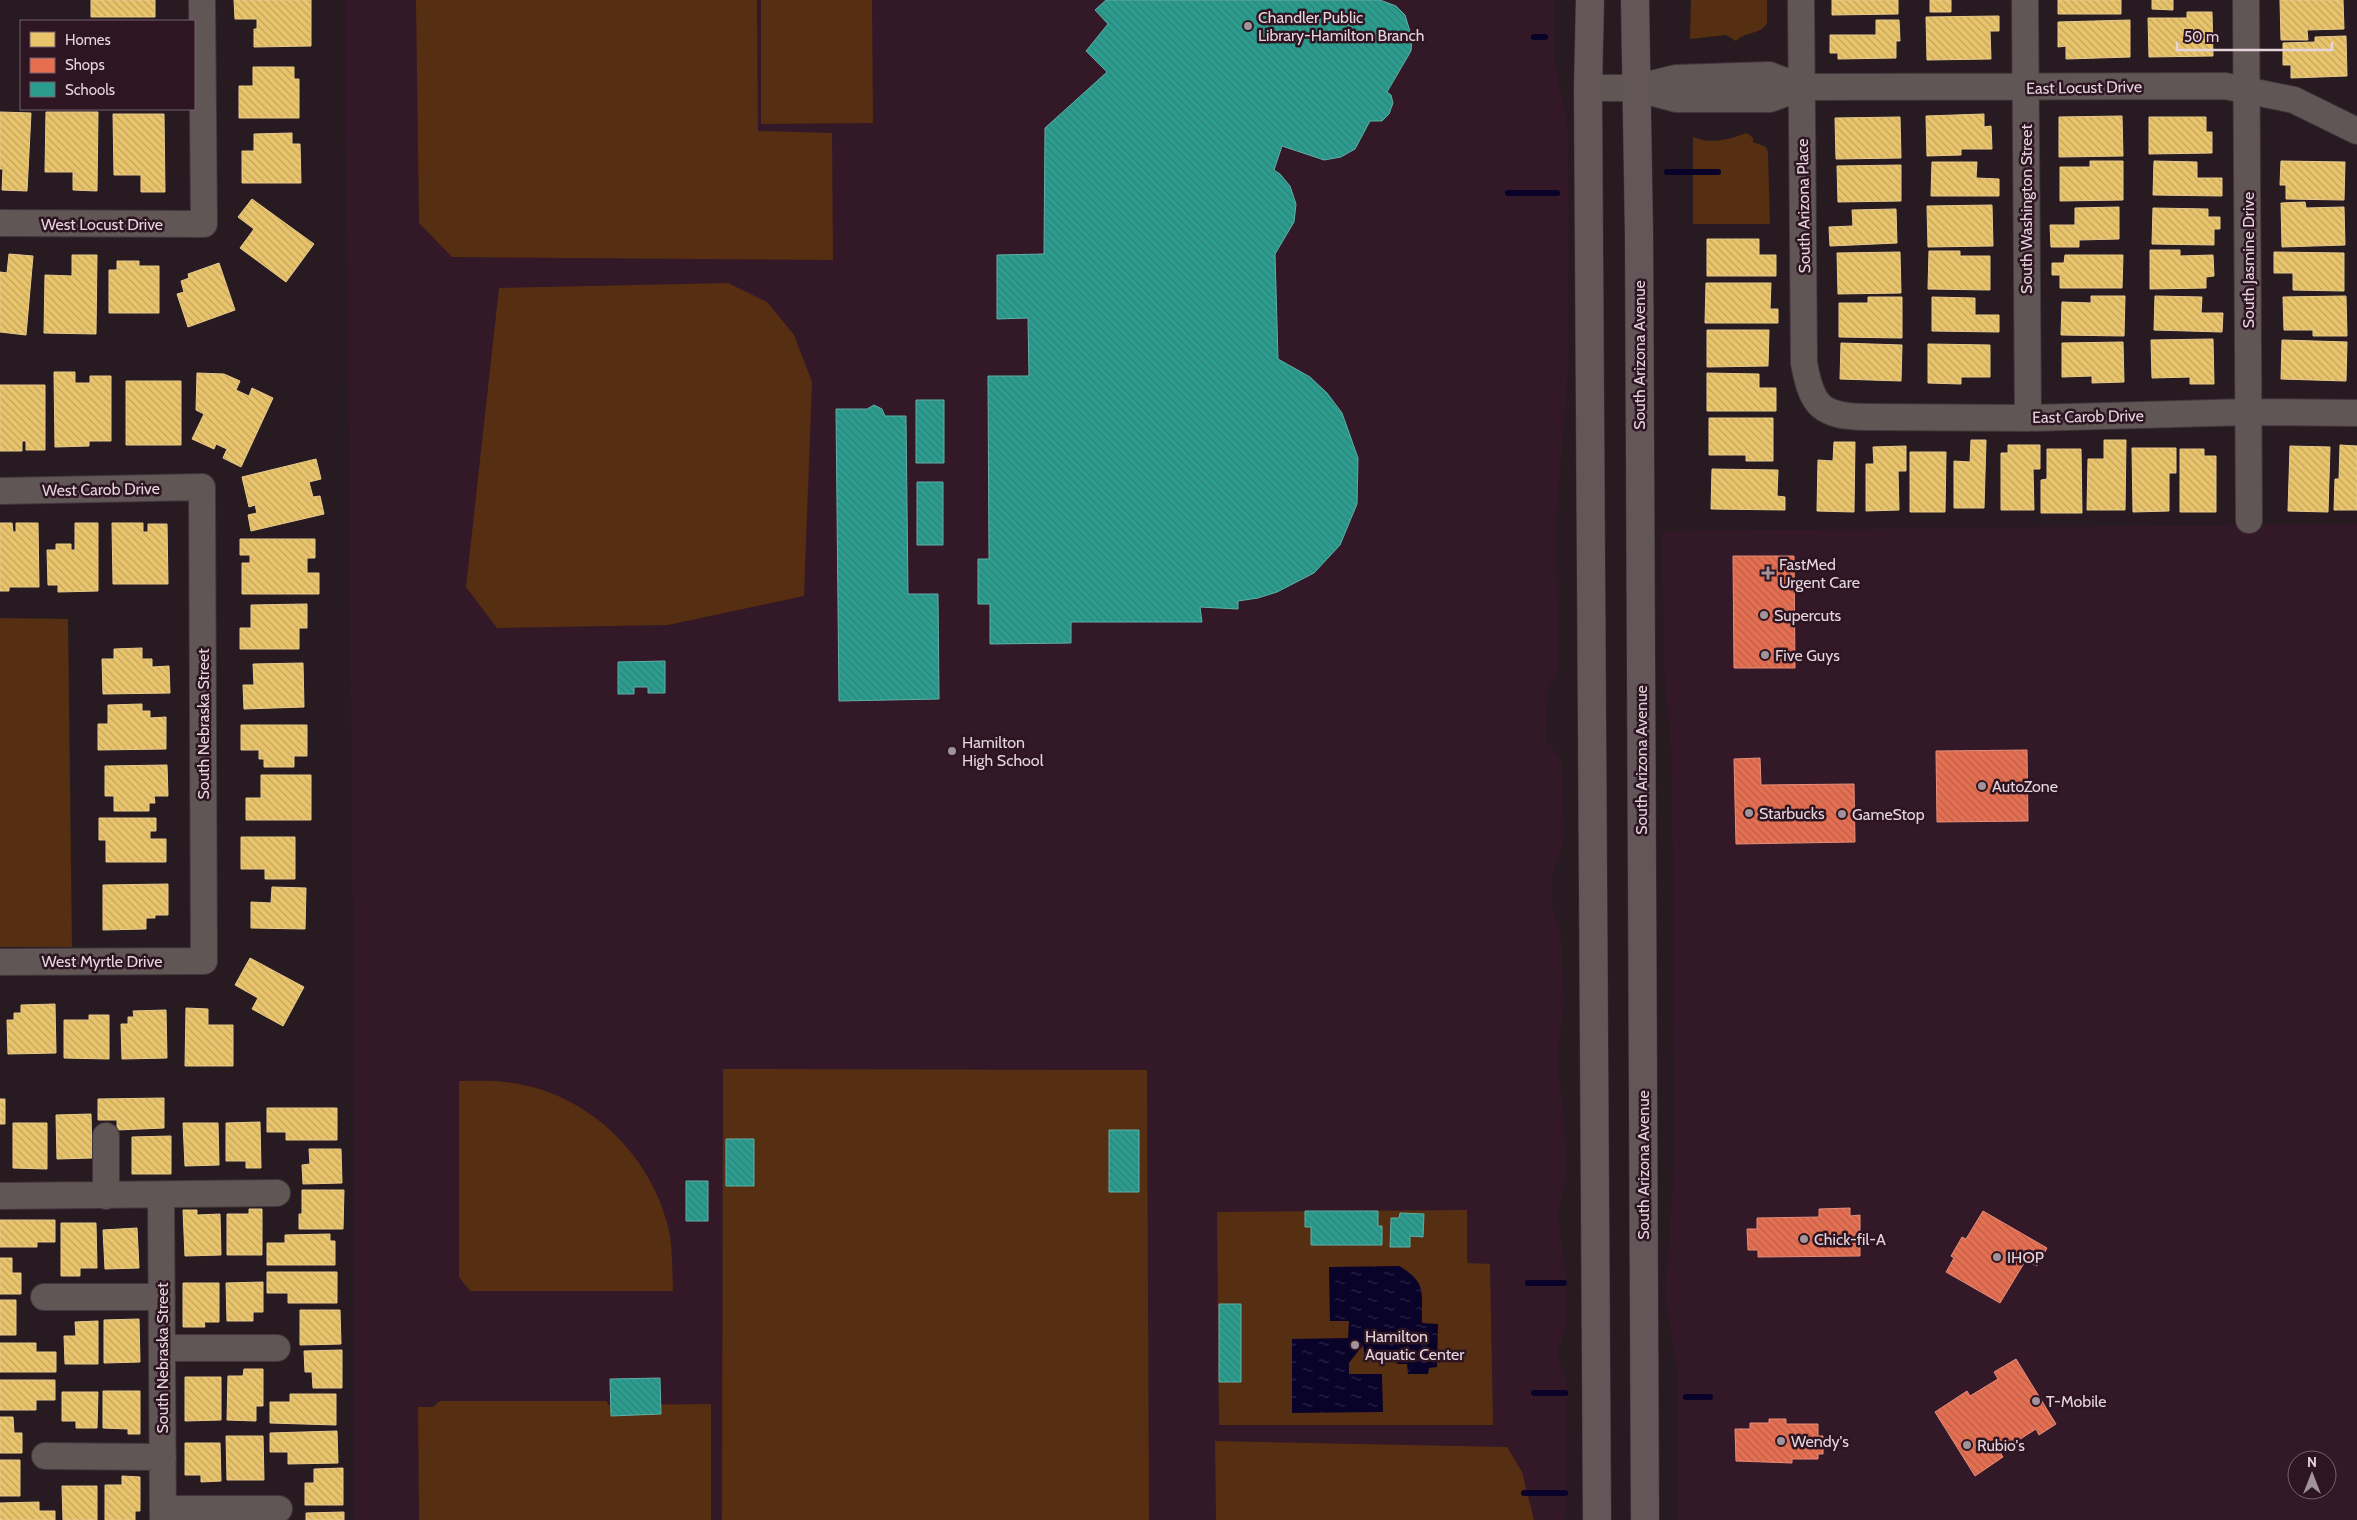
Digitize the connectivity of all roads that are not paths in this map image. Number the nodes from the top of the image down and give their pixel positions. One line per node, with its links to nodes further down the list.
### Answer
1 (202, 0): 13 (street, West Locust Drive)
2 (1590, 0): 8 (main road)
3 (1635, 0): 9 (main road, South Arizona Avenue)
4 (1801, 0): 7 (street, South Arizona Place)
5 (2024, 0): 10 (street, South Washington Street)
6 (2246, 0): 11 (street, South Jasmine Drive)
7 (1802, 87): 9 (street, East Locust Drive); 10 (street, East Locust Drive); 14 (street, South Arizona Place)
8 (1588, 88): 9 (street, East Locust Drive); 36 (main road)
9 (1636, 88): 37 (main road, South Arizona Avenue)
10 (2025, 88): 11 (street, East Locust Drive); 17 (street, South Washington Street)
11 (2247, 90): 12 (street, East Locust Drive); 15 (street, South Jasmine Drive)
12 (2357, 131)
13 (0, 222)
14 (1821, 408): 17 (street, East Carob Drive)
15 (2249, 412): 16 (street, East Carob Drive); 17 (street, East Carob Drive); 20 (street, South Jasmine Drive)
16 (2357, 413)
17 (2028, 418)
18 (202, 487): 19 (street, West Carob Drive); 21 (street, South Nebraska Street)
19 (0, 490)
20 (2249, 520)
21 (204, 961): 22 (street, West Myrtle Drive)
22 (0, 962)
23 (106, 1136): 27 (street)
24 (277, 1193): 25 (street)
25 (161, 1195): 27 (street); 29 (street, South Nebraska Street)
26 (0, 1196): 27 (street)
27 (106, 1196)
28 (44, 1297): 29 (street)
29 (162, 1297): 30 (street, South Nebraska Street)
30 (162, 1348): 31 (street); 33 (street, South Nebraska Street)
31 (277, 1348)
32 (46, 1456): 33 (street)
33 (163, 1457): 35 (street, South Nebraska Street)
34 (279, 1509): 35 (street)
35 (163, 1514)
36 (1597, 1520)
37 (1646, 1520)

